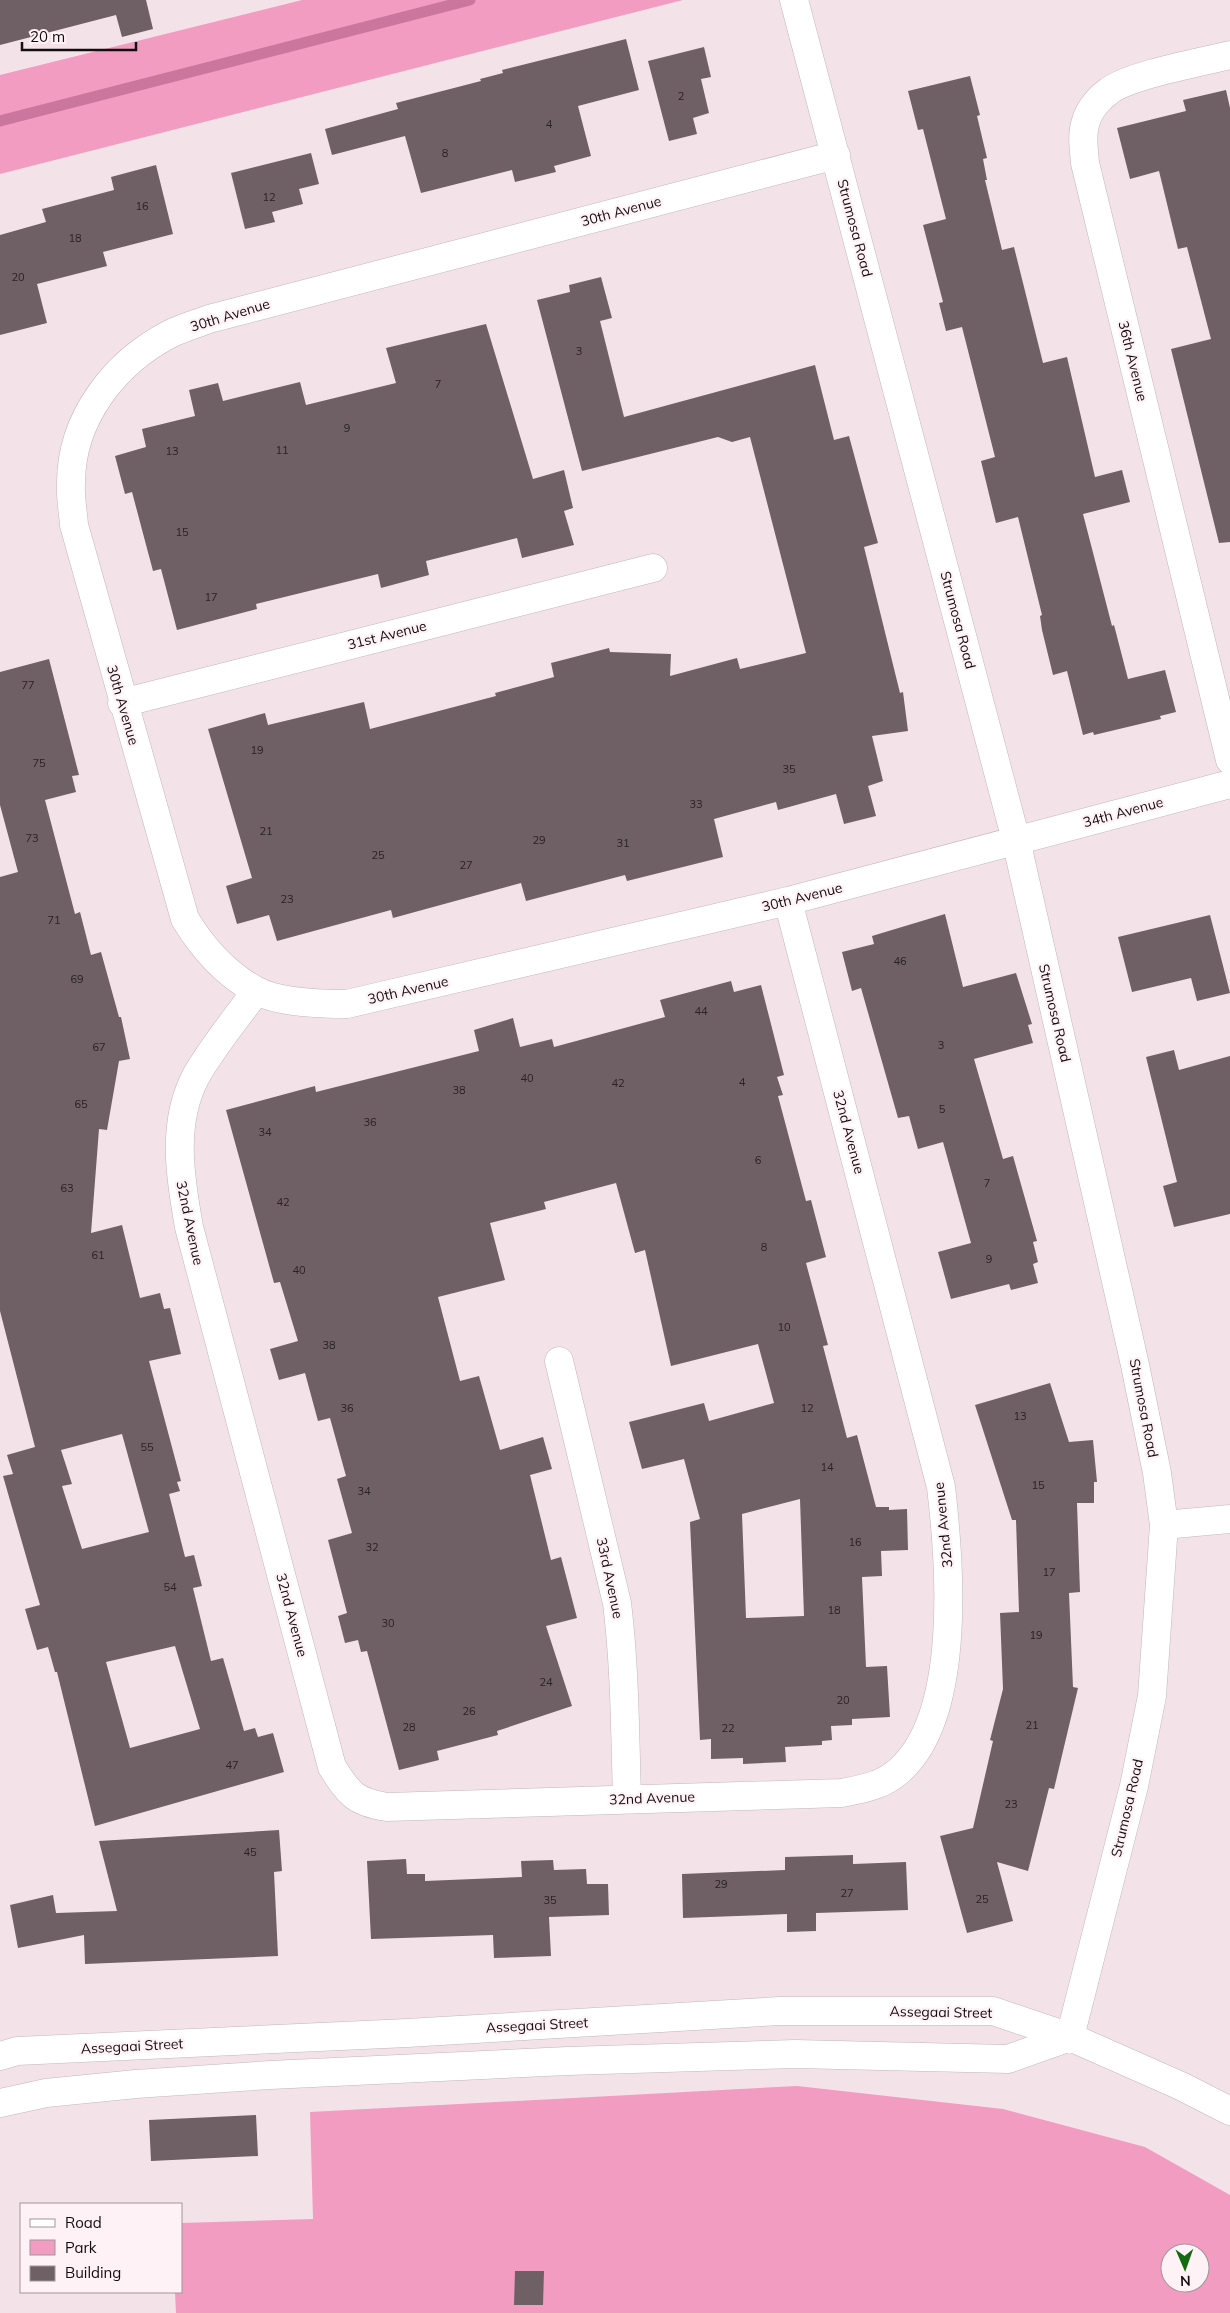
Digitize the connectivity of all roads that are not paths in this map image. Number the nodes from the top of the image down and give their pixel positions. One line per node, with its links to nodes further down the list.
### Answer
1 (794, 0): 3 (street, Strumosa Road)
2 (1230, 55): 6 (street, 36th Avenue)
3 (836, 155): 5 (street, 30th Avenue); 8 (street, Strumosa Road)
4 (653, 568): 5 (street, 31st Avenue)
5 (122, 703): 10 (street, 30th Avenue)
6 (1230, 760)
7 (1230, 784): 8 (street, 34th Avenue)
8 (1016, 840): 9 (street, 30th Avenue); 13 (street, Strumosa Road)
9 (788, 901): 10 (street, 30th Avenue); 14 (street, 32nd Avenue)
10 (256, 991): 14 (street, 32nd Avenue)
11 (559, 1361): 14 (street, 33rd Avenue)
12 (1230, 1519): 13 (street)
13 (1164, 1525): 15 (street, Strumosa Road)
14 (626, 1798)
15 (1070, 2037): 16 (street, Assegaai Street); 17 (street); 18 (street, Assegaai Street)
16 (0, 2056)
17 (0, 2103)
18 (1230, 2111)

